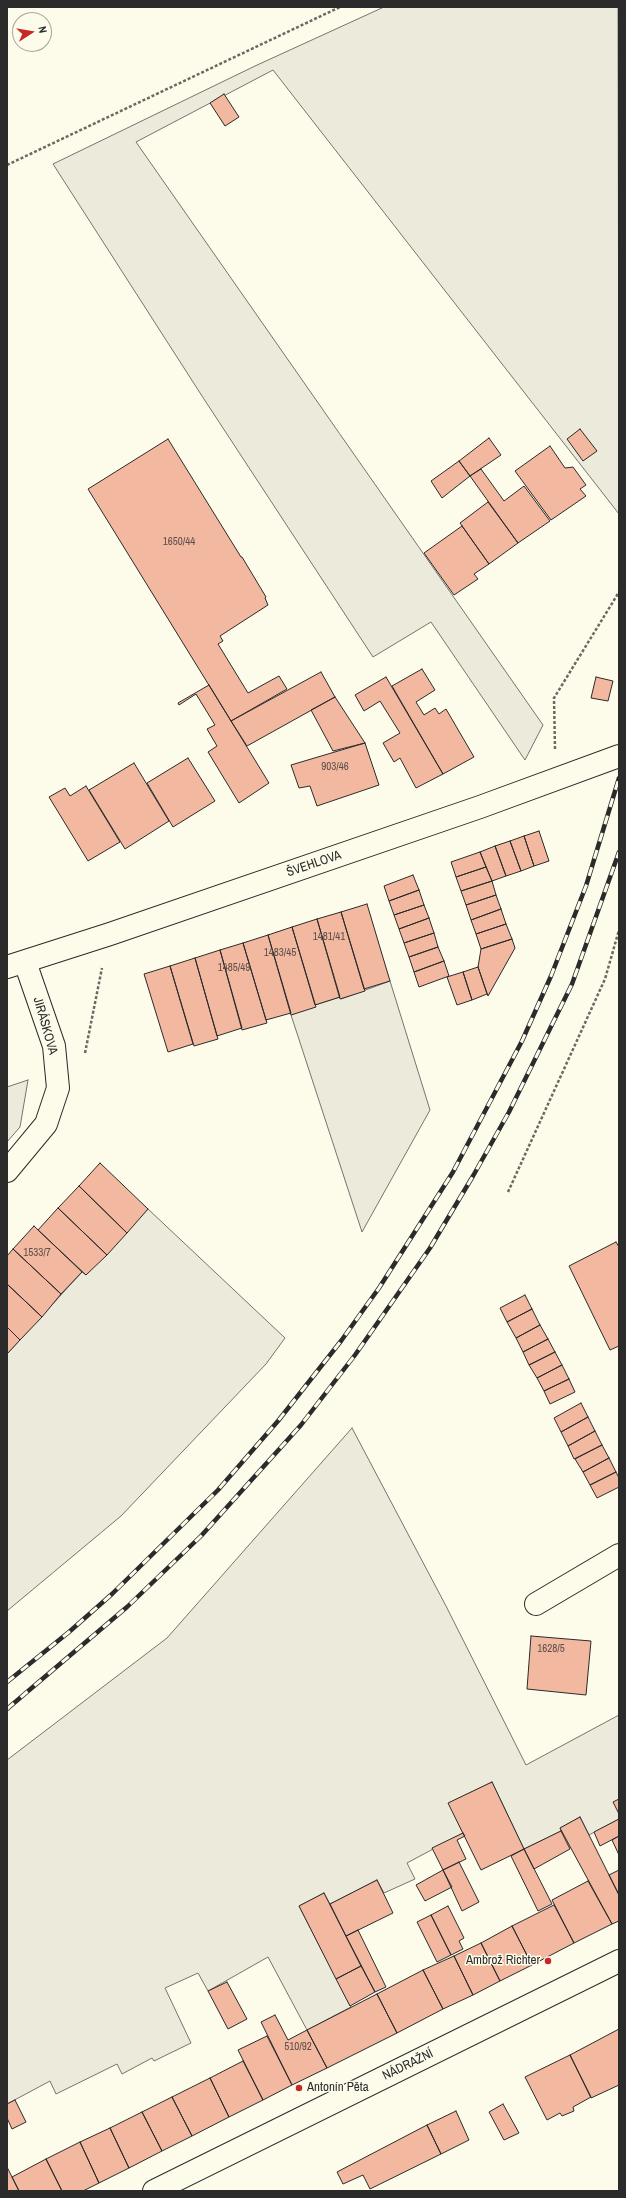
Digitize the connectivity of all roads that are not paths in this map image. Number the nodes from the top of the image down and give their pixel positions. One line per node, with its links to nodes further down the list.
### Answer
1 (619, 756): 2 (street, ŠVEHLOVA)
2 (16, 965): 3 (street, JIRÁSKOVA)
3 (7, 1171)
4 (619, 1555): 5 (street)
5 (536, 1604)
6 (619, 1961): 7 (street, NÁDRAŽNÍ)
7 (154, 2191)

